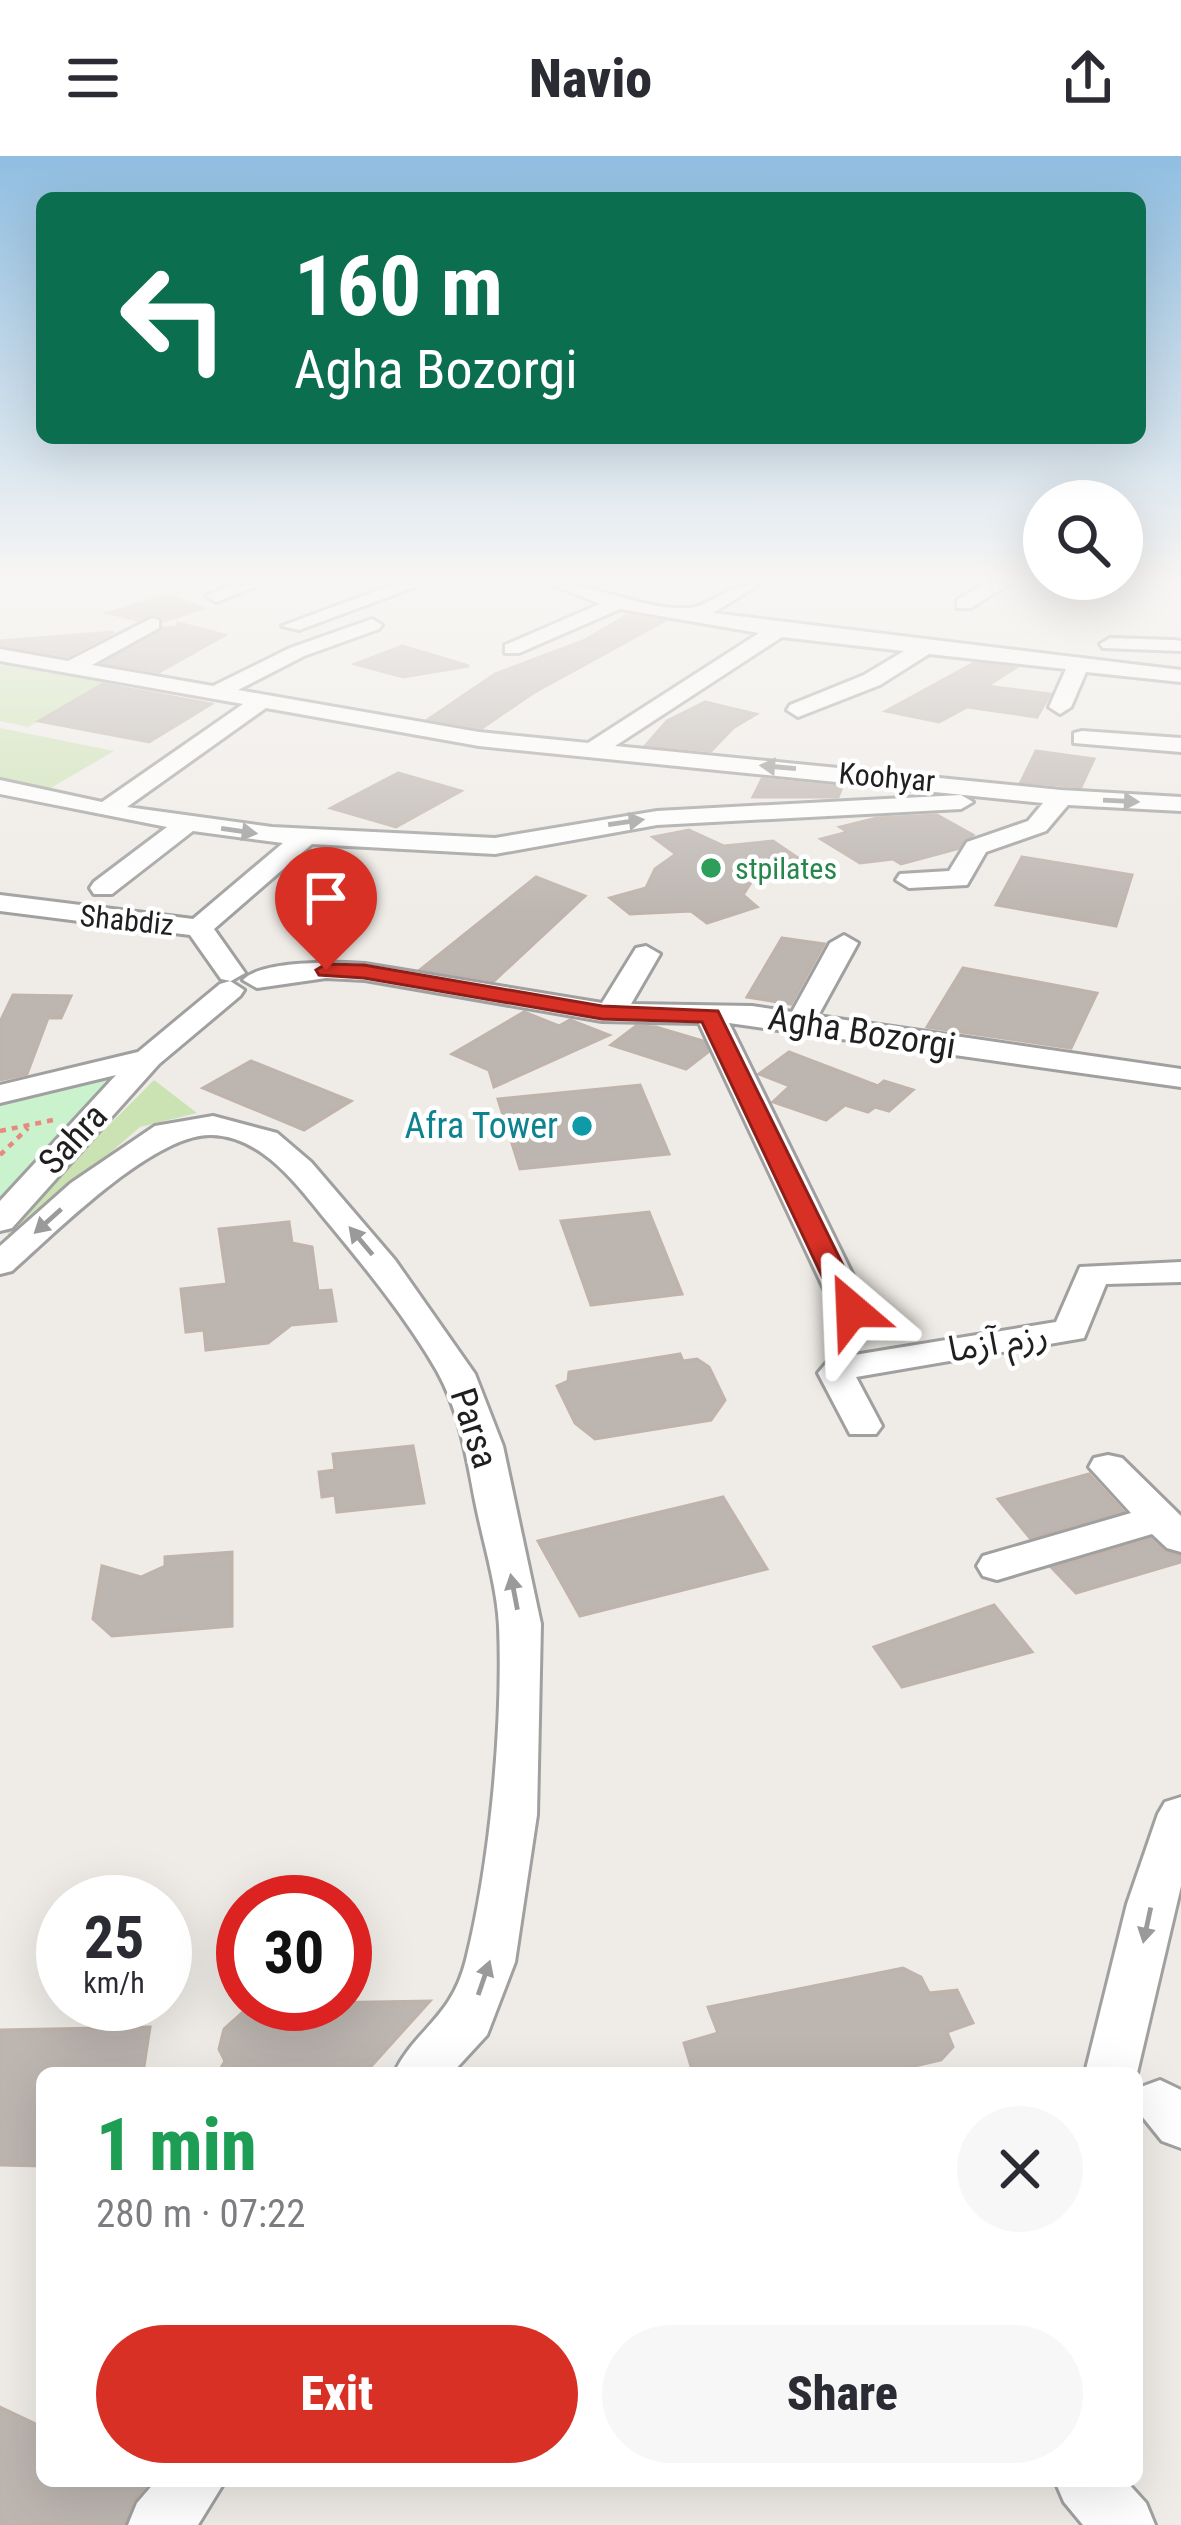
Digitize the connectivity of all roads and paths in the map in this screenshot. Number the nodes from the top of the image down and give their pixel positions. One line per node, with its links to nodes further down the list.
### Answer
1 (229, 696): 5 (street, Koohyar)
2 (677, 696): 12 (street)
3 (834, 696): 8 (street)
4 (1065, 696): 6 (street)
5 (261, 702): 10 (street, Koohyar); 18 (street)
6 (1060, 707)
7 (514, 710): 10 (street)
8 (798, 710)
9 (1082, 738): 11 (street)
10 (479, 739): 12 (street, Koohyar)
11 (1181, 745)
12 (594, 749): 14 (street, Koohyar, one-way to 12)
13 (0, 787): 15 (street)
14 (908, 792): 16 (street); 21 (street, one-way to 14)
15 (40, 796): 18 (street); 19 (street)
16 (1061, 797): 17 (street, one-way to 17); 22 (street)
17 (1181, 804)
18 (105, 811): 20 (street)
19 (0, 820)
20 (188, 823): 21 (street, one-way to 21); 23 (street)
21 (304, 838): 25 (street)
22 (909, 880)
23 (103, 888)
24 (0, 903): 25 (street, Shabdiz)
25 (199, 928): 28 (street, Shabdiz)
26 (844, 943): 31 (street)
27 (646, 953): 29 (street)
28 (240, 981): 29 (street, Agha Bozorgi); 32 (street)
29 (611, 1013): 30 (street, Agha Bozorgi)
30 (710, 1016): 31 (street, Agha Bozorgi); 42 (street)
31 (800, 1023): 33 (street, Agha Bozorgi)
32 (148, 1058): 34 (street); 35 (street, Sahra)
33 (1181, 1078)
34 (0, 1094)
35 (97, 1113): 36 (path); 39 (street, Sahra)
36 (32, 1124): 37 (path); 38 (path)
37 (0, 1131)
38 (0, 1155)
39 (0, 1221)
40 (0, 1264): 48 (street, Parsa, one-way to 40)
41 (1181, 1272): 43 (street, رزم آزما)
42 (852, 1310)
43 (863, 1426)
44 (1108, 1467): 45 (street)
45 (1170, 1528): 46 (street)
46 (998, 1566)
47 (1181, 1814): 49 (street, one-way to 49)
48 (426, 2067)
49 (1112, 2067)
50 (190, 2487): 52 (street)
51 (1090, 2487): 53 (street)
52 (159, 2525)
53 (1124, 2525)

